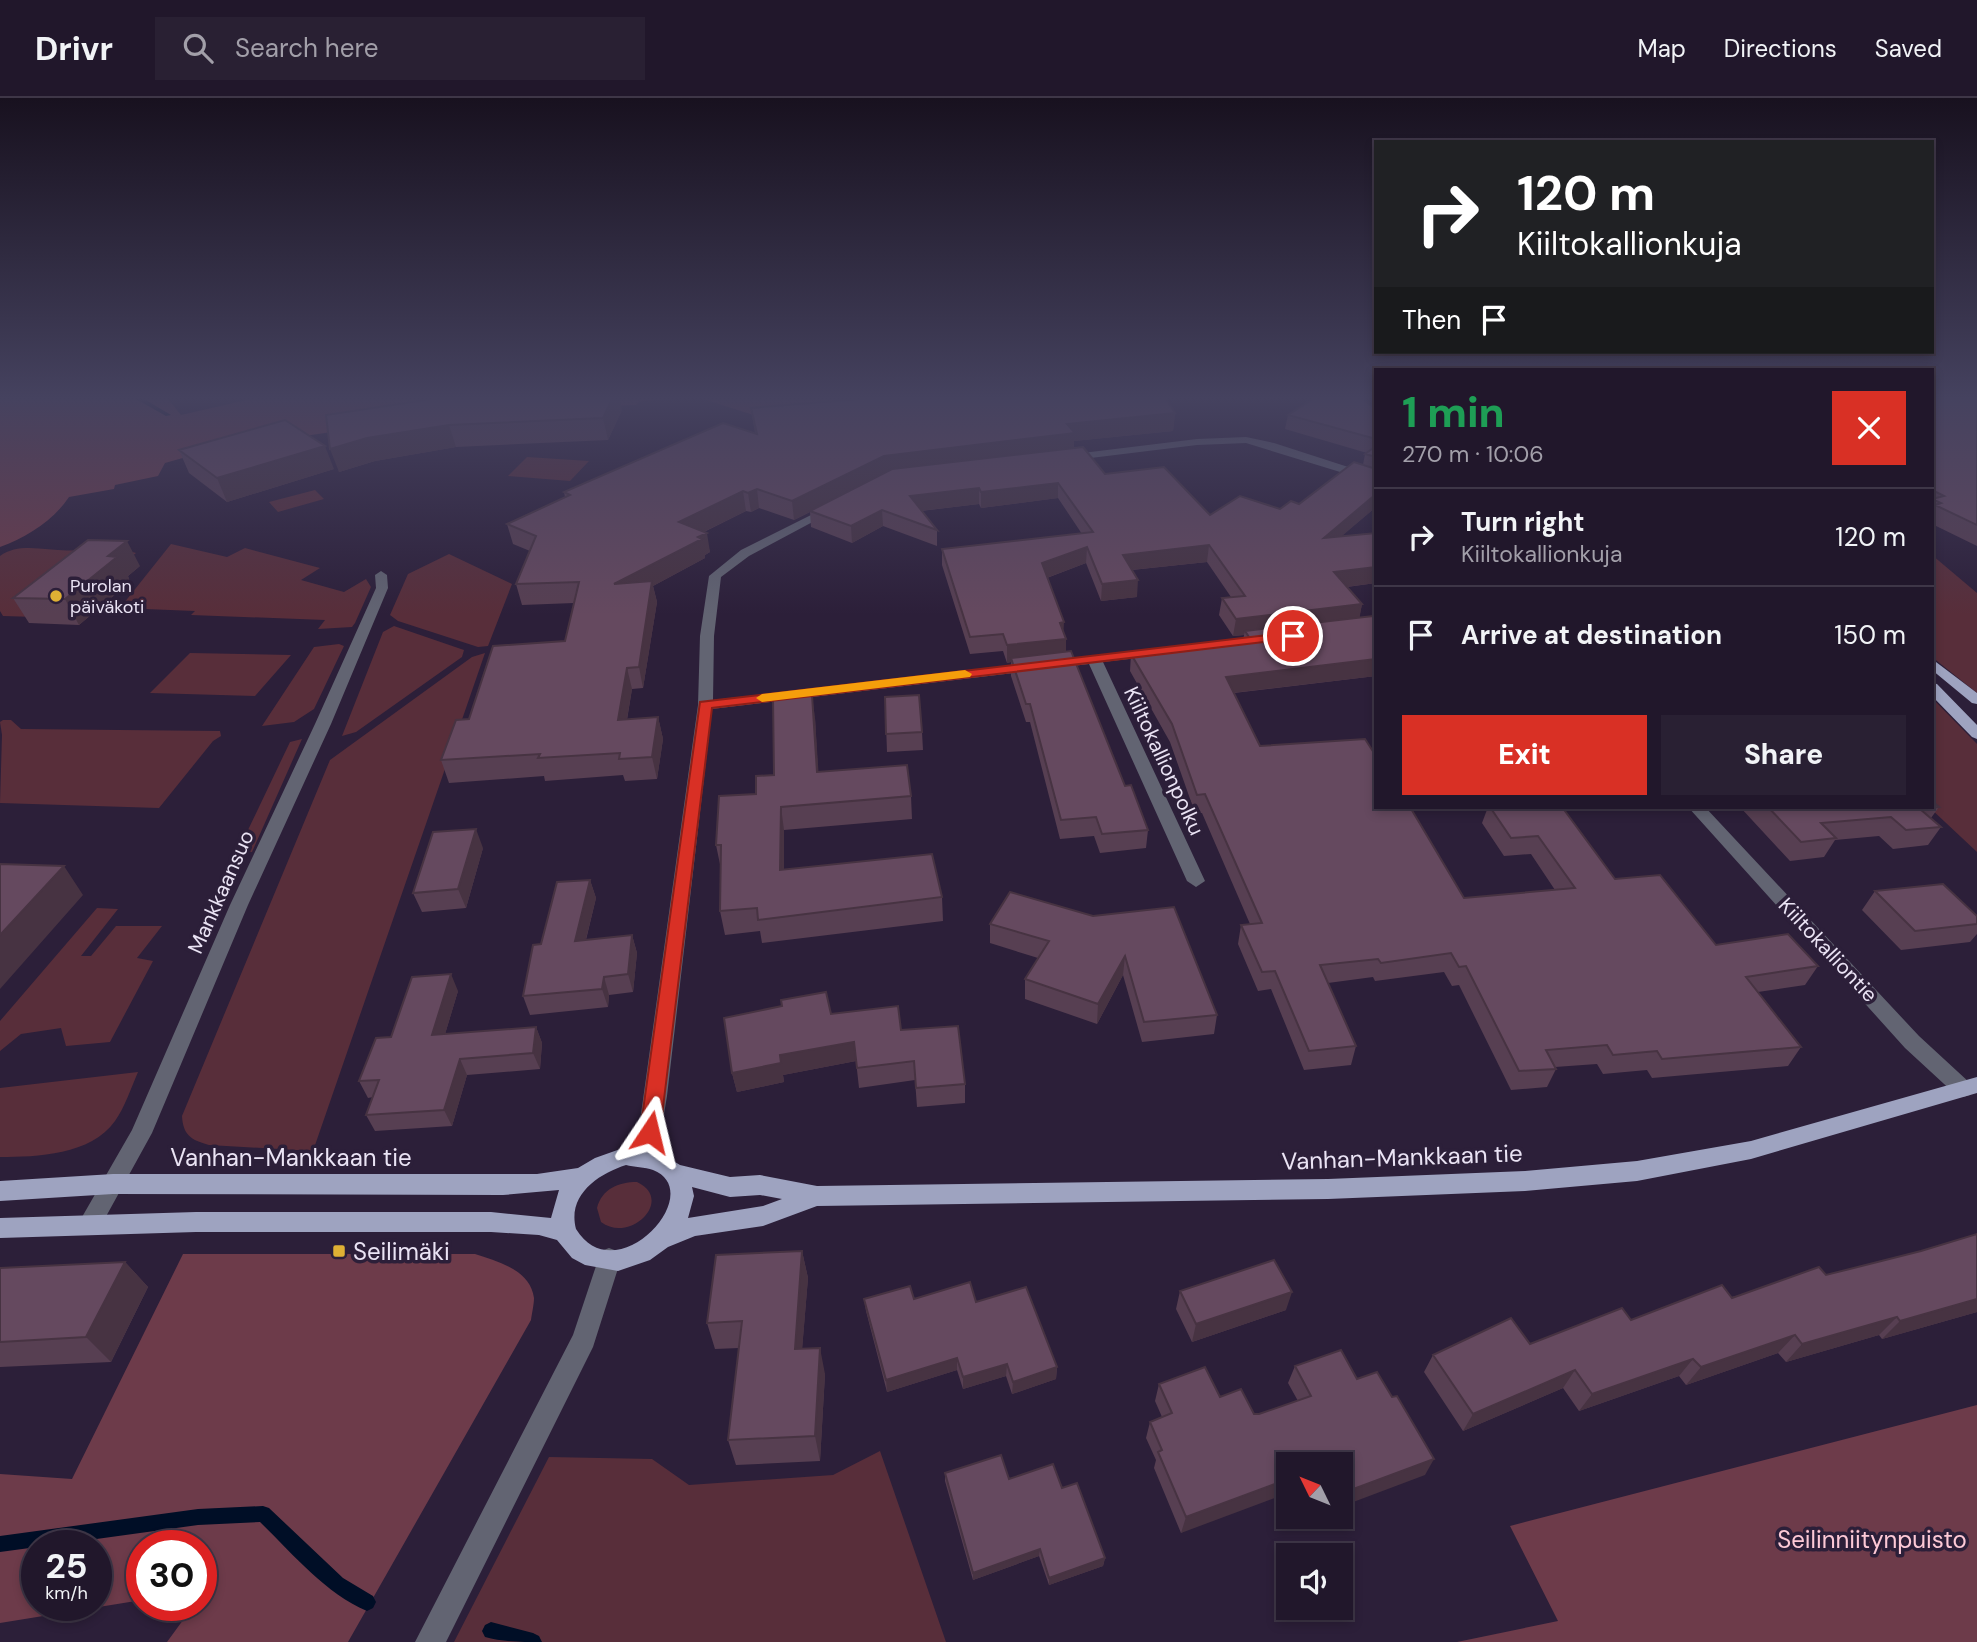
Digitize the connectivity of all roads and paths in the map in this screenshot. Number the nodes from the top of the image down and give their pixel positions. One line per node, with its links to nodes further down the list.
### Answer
1 (1349, 471): 2 (street)
2 (1374, 479)
3 (843, 503): 10 (street)
4 (381, 575): 18 (street, Mankkaansuo)
5 (1170, 650): 6 (street)
6 (1094, 659): 10 (street); 13 (street, Kiiltokallionpolku)
7 (1934, 665): 9 (main road)
8 (1934, 689): 11 (main road)
9 (1977, 700)
10 (705, 705): 15 (street)
11 (1977, 734)
12 (1698, 809): 14 (street, Kiiltokalliontie)
13 (1196, 881)
14 (1970, 1087): 20 (main road, Vanhan-Mankkaan tie)
15 (646, 1157): 16 (main road); 17 (main road)
16 (678, 1174): 20 (main road, Vanhan-Mankkaan tie); 24 (main road)
17 (582, 1177): 18 (main road, Vanhan-Mankkaan tie); 23 (main road)
18 (113, 1184): 19 (main road, Vanhan-Mankkaan tie); 21 (street, Mankkaansuo)
19 (0, 1191)
20 (817, 1196): 24 (main road, Vanhan-Mankkaan tie)
21 (90, 1224): 22 (main road); 23 (main road)
22 (0, 1228)
23 (565, 1232): 25 (main road)
24 (663, 1238): 25 (main road)
25 (609, 1259): 26 (street)
26 (430, 1642)

